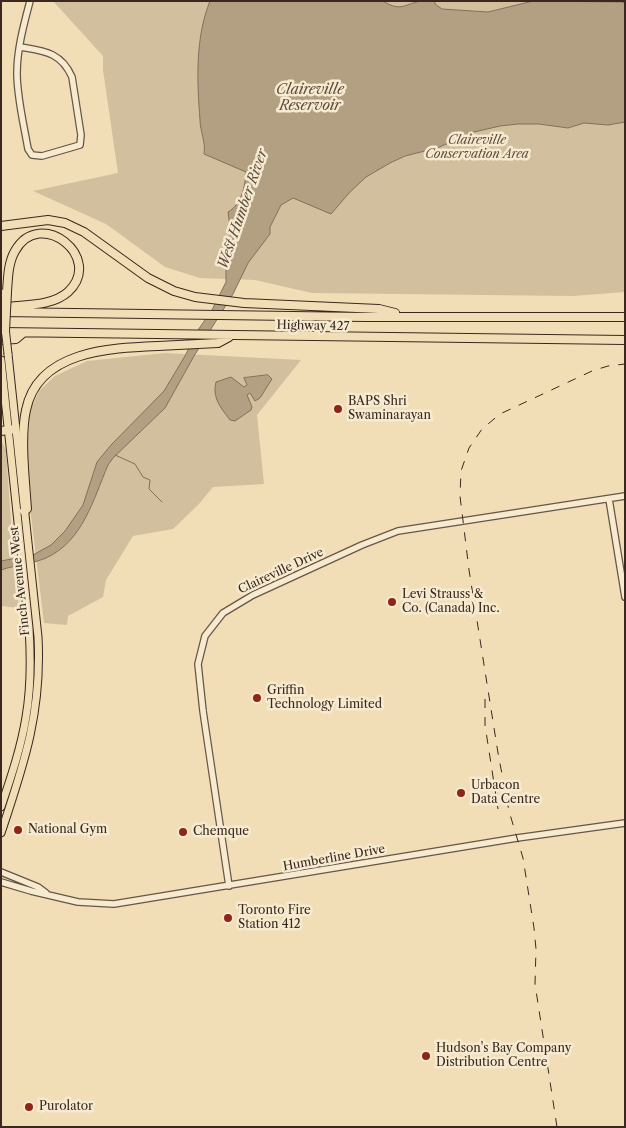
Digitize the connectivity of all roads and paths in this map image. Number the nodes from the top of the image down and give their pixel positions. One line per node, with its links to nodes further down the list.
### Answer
1 (30, 1): 2 (street)
2 (20, 47): 2 (street)
3 (1, 226): 7 (highway)
4 (4, 292): 5 (highway); 9 (highway, bridge)
5 (1, 308)
6 (1, 312): 7 (highway, Highway 427)
7 (406, 316): 8 (highway, Highway 427)
8 (625, 317)
9 (3, 332): 10 (highway, Highway 427); 15 (main road, Finch Avenue West, bridge)
10 (23, 332): 11 (highway, Highway 427); 12 (highway)
11 (231, 336): 13 (highway, Highway 427); 18 (highway)
12 (1, 340)
13 (625, 340)
14 (1, 360): 15 (main road, Finch Avenue West)
15 (8, 430): 18 (main road, Finch Avenue West); 19 (main road, Finch Avenue West)
16 (625, 496): 17 (street, Claireville Drive)
17 (609, 499): 21 (street); 27 (street, Claireville Drive)
18 (24, 511): 19 (main road, Finch Avenue West)
19 (23, 538): 20 (main road, Finch Avenue West)
20 (27, 580): 22 (main road, Finch Avenue West); 24 (main road, Finch Avenue West)
21 (625, 597)
22 (1, 807)
23 (625, 822): 27 (street, Humberline Drive)
24 (1, 833)
25 (1, 872): 28 (street, Humberline Drive)
26 (1, 882): 28 (street, Humberline Drive)
27 (229, 886): 28 (street, Humberline Drive)
28 (47, 894)

